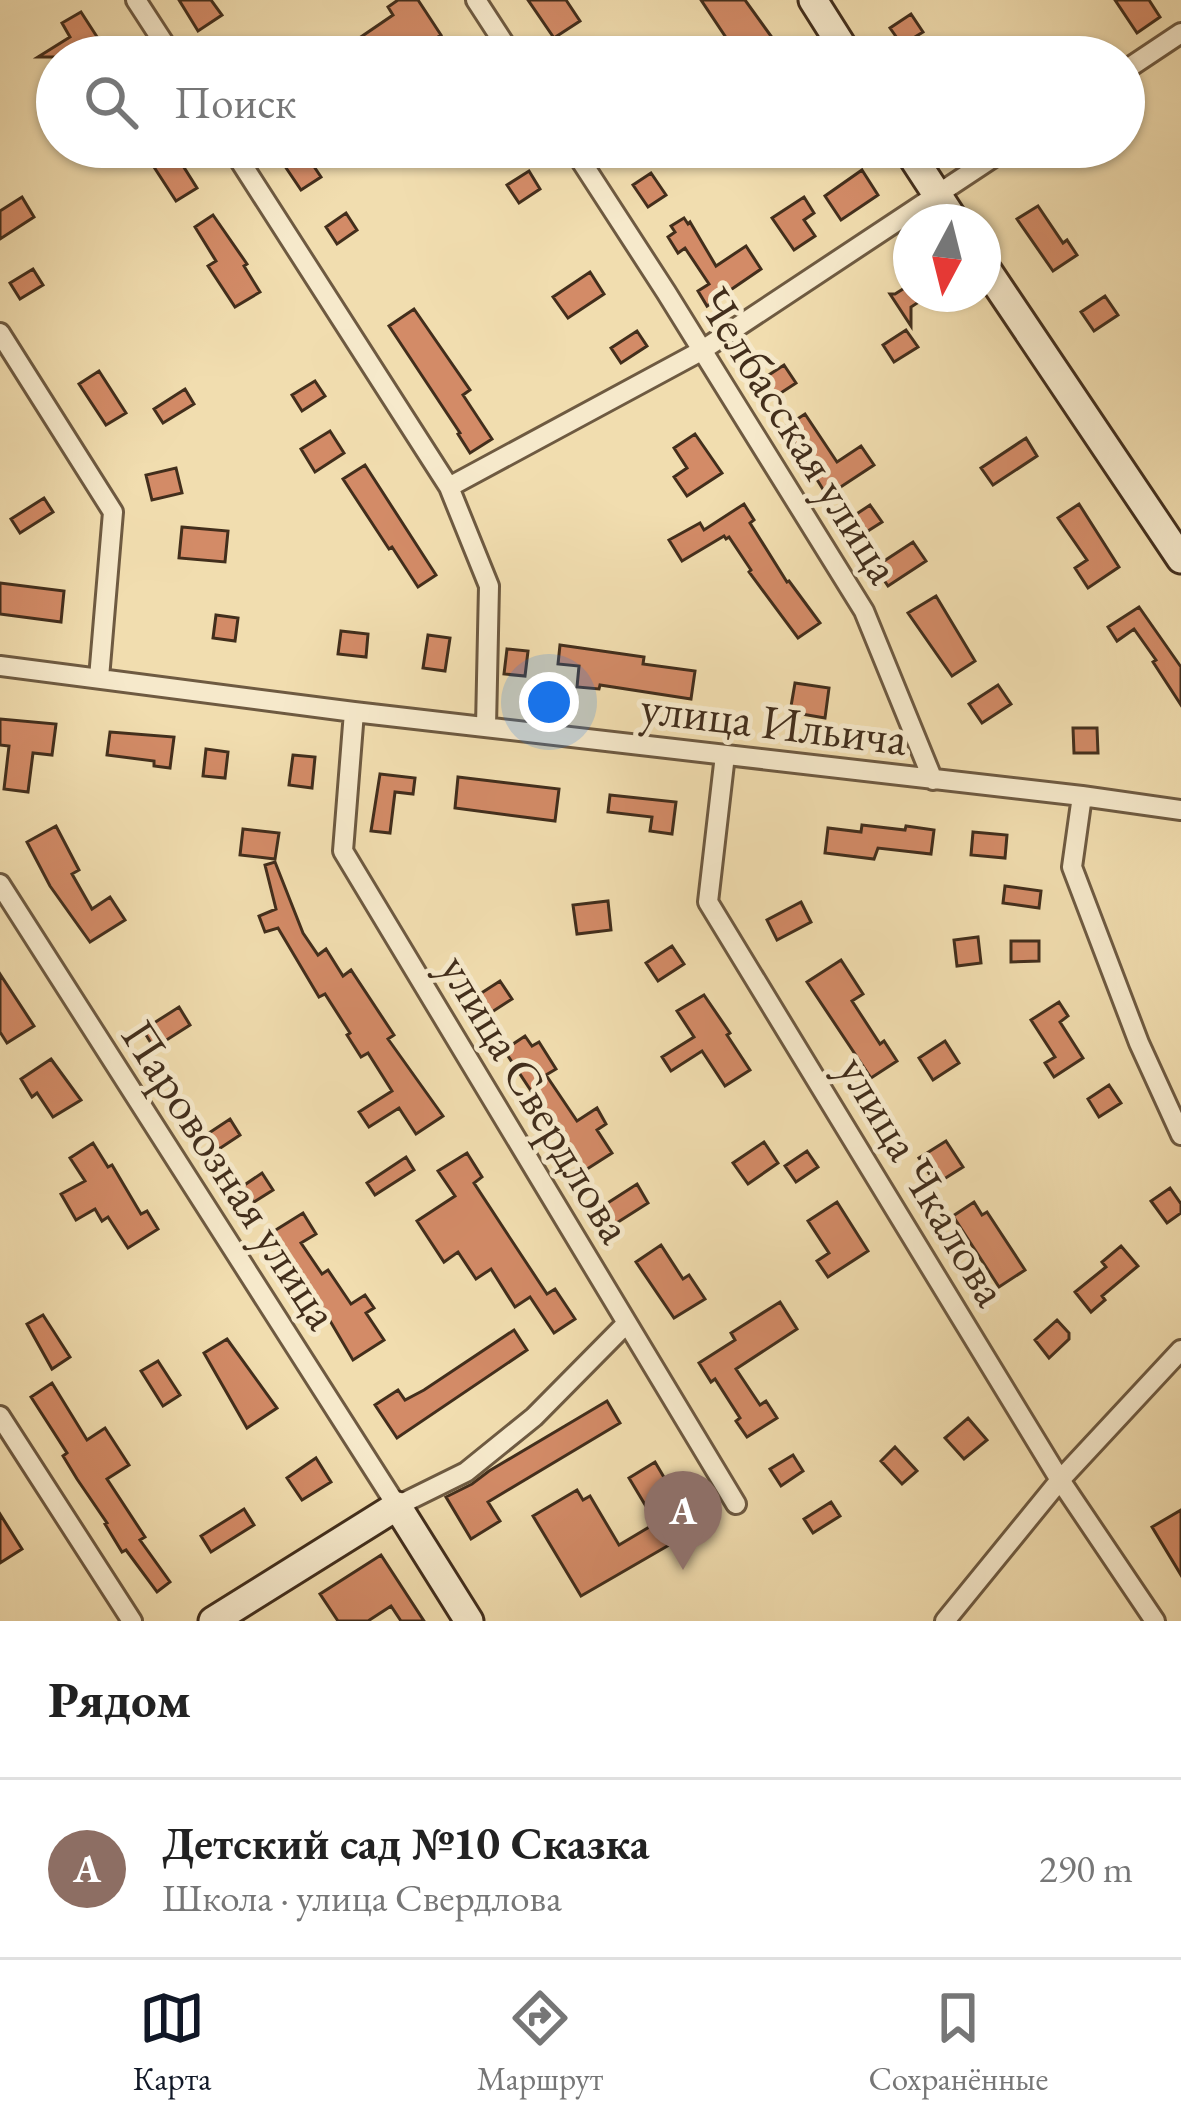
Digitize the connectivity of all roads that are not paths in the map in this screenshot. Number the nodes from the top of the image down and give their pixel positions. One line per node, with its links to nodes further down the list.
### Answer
1 (136, 0): 5 (street)
2 (476, 0): 6 (street)
3 (813, 0): 7 (main road)
4 (1181, 33): 8 (street)
5 (159, 36)
6 (499, 36)
7 (836, 36)
8 (1145, 57)
9 (244, 168): 18 (street)
10 (585, 168): 17 (street, Челбасская улица)
11 (919, 168): 13 (main road)
12 (977, 168): 13 (street)
13 (936, 195): 14 (main road); 17 (street)
14 (942, 204)
15 (1001, 291): 19 (main road)
16 (0, 333): 21 (street)
17 (701, 351): 18 (street); 25 (street, Челбасская улица)
18 (449, 487): 23 (street)
19 (1181, 559)
20 (0, 666): 21 (street, улица Ильича)
21 (99, 677): 22 (street, улица Ильича)
22 (355, 712): 23 (street, улица Ильича); 30 (street, улица Свердлова)
23 (486, 726): 24 (street, улица Ильича)
24 (724, 755): 25 (street, улица Ильича); 33 (street, улица Чкалова)
25 (933, 780): 26 (street, улица Ильича)
26 (1082, 796): 27 (street, улица Ильича); 29 (street)
27 (1181, 810)
28 (0, 884): 35 (street, Паровозная улица)
29 (1181, 1135)
30 (627, 1323): 34 (street, улица Свердлова); 35 (street)
31 (1181, 1350): 33 (street)
32 (0, 1416): 36 (street)
33 (1060, 1480): 39 (street); 40 (street, улица Чкалова)
34 (736, 1504)
35 (397, 1506): 37 (main road); 38 (main road)
36 (132, 1621)
37 (213, 1621)
38 (469, 1621)
39 (945, 1621)
40 (1155, 1621)

